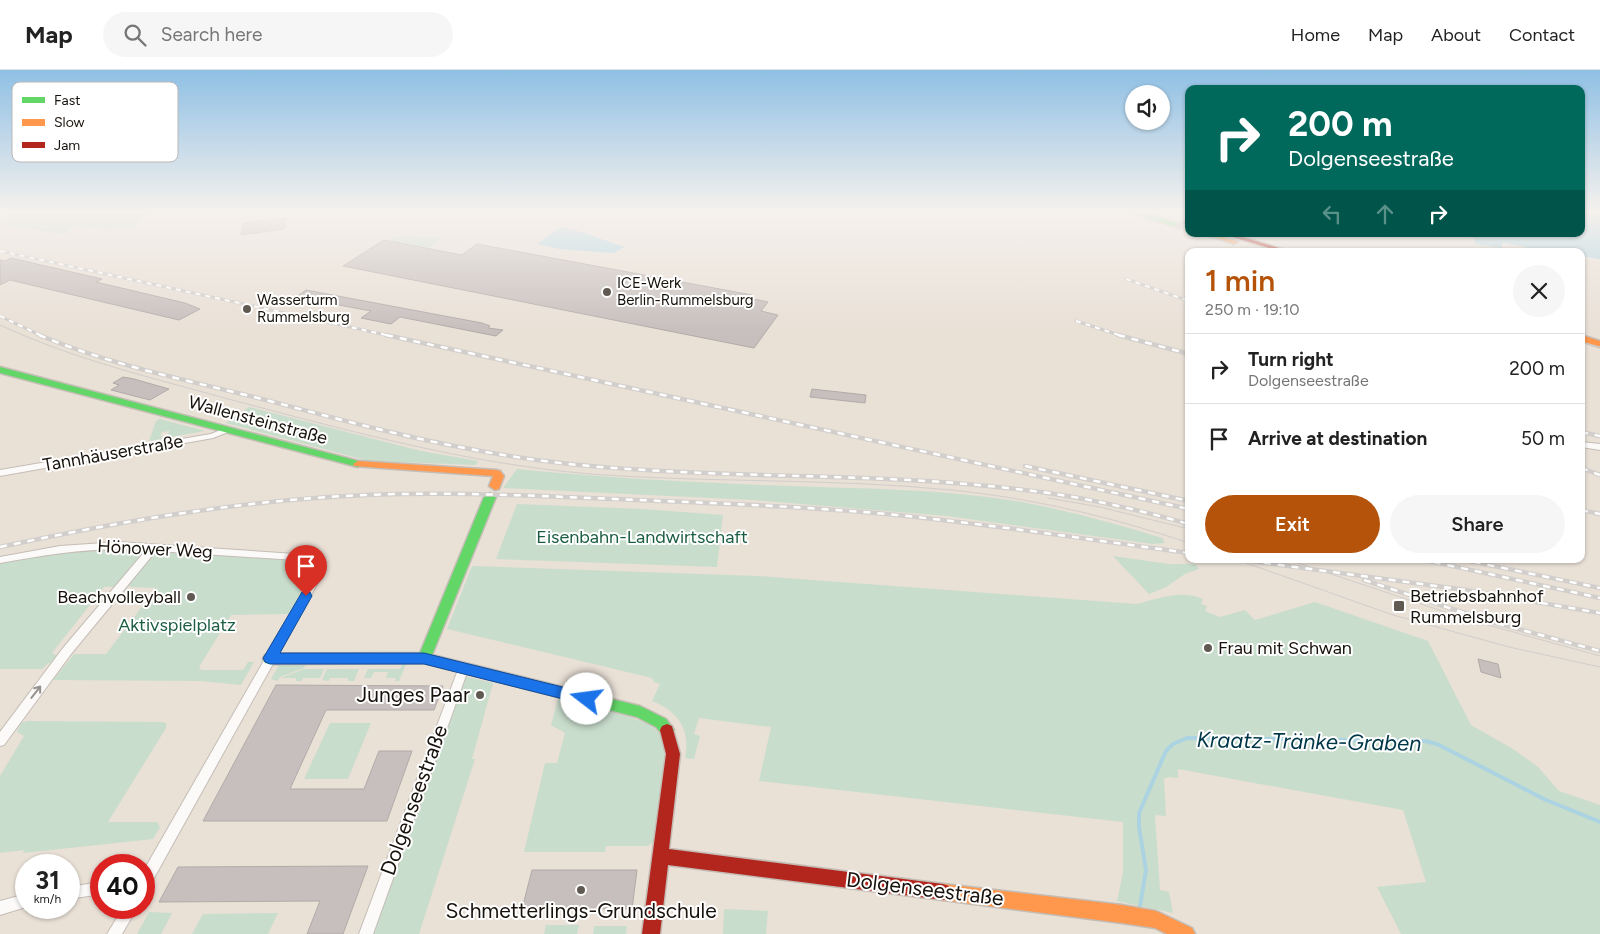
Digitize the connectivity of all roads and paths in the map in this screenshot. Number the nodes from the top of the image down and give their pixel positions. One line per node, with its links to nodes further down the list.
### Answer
1 (1585, 339): 2 (street)
2 (1600, 344)
3 (1585, 348): 4 (street)
4 (1600, 352)
5 (0, 370): 6 (street, Wallensteinstraße)
6 (225, 430): 9 (street, Tannhäuserstraße); 15 (street, Wallensteinstraße)
7 (1585, 445): 8 (street)
8 (1600, 447)
9 (0, 473)
10 (153, 548): 11 (street, Hönower Weg); 12 (street, Hönower Weg); 17 (street, one-way to 10)
11 (312, 558)
12 (0, 560)
13 (320, 570): 14 (street)
14 (270, 658): 15 (street); 19 (street)
15 (424, 658): 16 (street)
16 (464, 666): 18 (street); 24 (street, Dolgenseestraße)
17 (0, 741)
18 (661, 856): 25 (street); 26 (street, Dolgenseestraße)
19 (155, 862)
20 (15, 904): 21 (street)
21 (0, 908)
22 (123, 919): 23 (street)
23 (114, 934)
24 (366, 934)
25 (651, 934)
26 (1186, 934)

